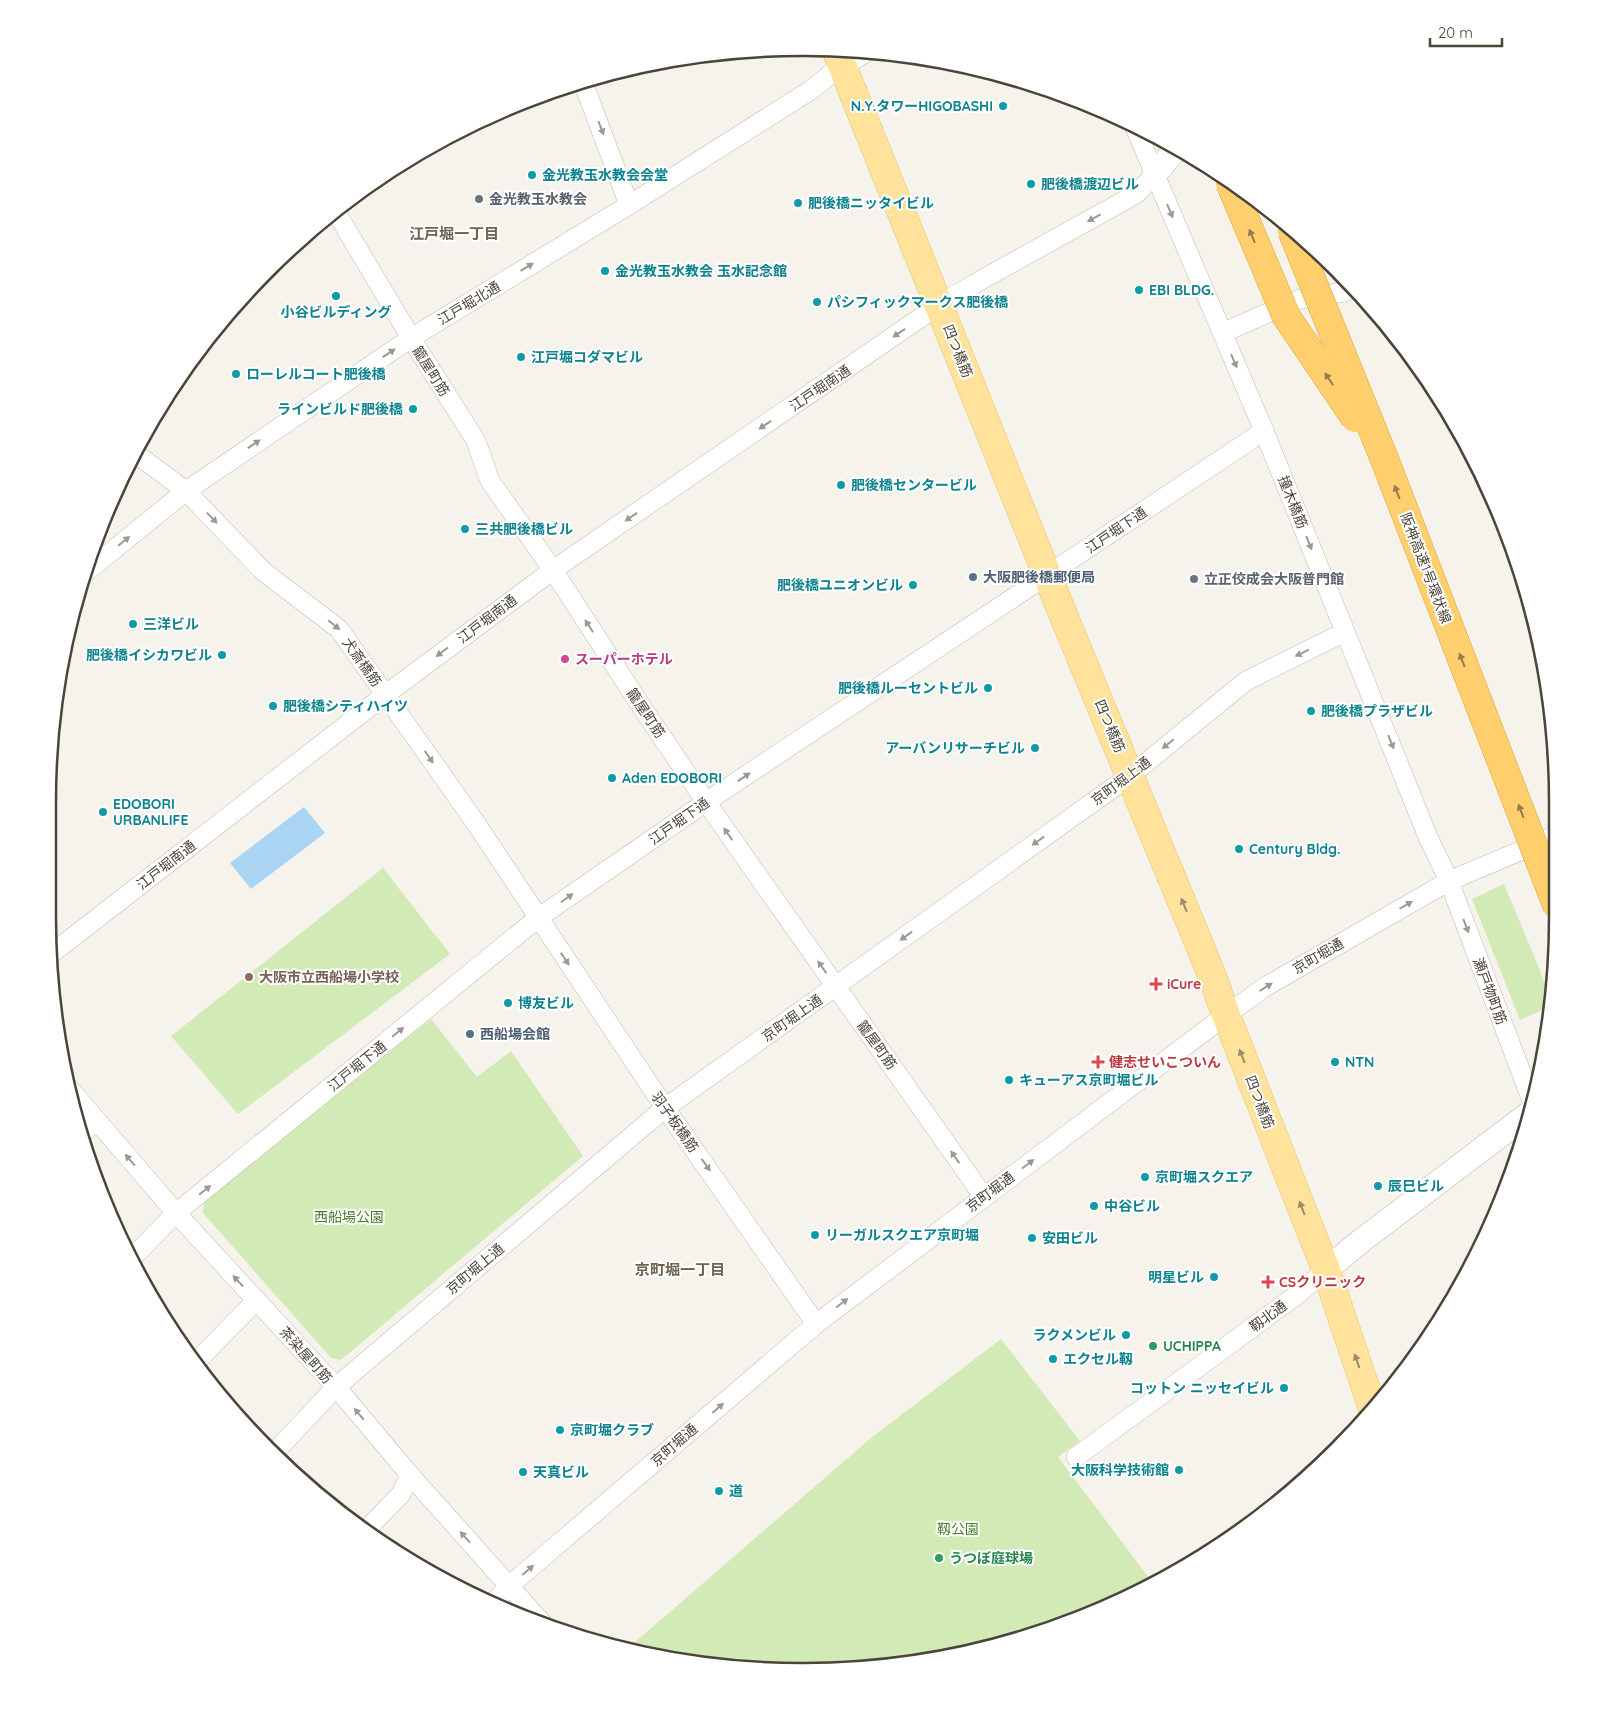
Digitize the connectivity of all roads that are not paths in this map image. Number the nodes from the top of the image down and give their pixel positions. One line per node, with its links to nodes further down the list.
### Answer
1 (844, 58): 8 (street, 江戸堀北通)
2 (848, 58): 12 (main road, 四つ橋筋)
3 (586, 89): 8 (street, one-way to 8)
4 (1139, 136): 6 (street, 撞木橋筋)
5 (1172, 154): 6 (street)
6 (1155, 174): 12 (street, 江戸堀南通, one-way to 12); 13 (street, 撞木橋筋, one-way to 13)
7 (1235, 194): 17 (highway, one-way to 7, bridge)
8 (630, 205): 14 (street, 江戸堀北通, one-way to 8)
9 (339, 217): 14 (street, 籠屋町筋)
10 (1296, 242): 17 (highway, 阪神高速1号環状線, bridge)
11 (1346, 291): 13 (street)
12 (940, 305): 20 (street, 江戸堀南通, one-way to 20); 21 (main road, 四つ橋筋)
13 (1222, 333): 15 (street, 撞木橋筋, one-way to 15)
14 (411, 338): 18 (street, 江戸堀北通, one-way to 14); 20 (street, 籠屋町筋)
15 (1264, 431): 21 (street, 江戸堀下通); 22 (street, 撞木橋筋, one-way to 22)
16 (141, 457): 18 (street, 犬斎橋筋)
17 (1386, 463): 28 (highway, 阪神高速1号環状線, one-way to 17, bridge)
18 (186, 491): 19 (street, 江戸堀北通, one-way to 18); 23 (street, 犬斎橋筋, one-way to 23)
19 (96, 564)
20 (553, 570): 23 (street, 江戸堀南通, one-way to 23); 25 (street, 籠屋町筋, one-way to 20)
21 (1048, 576): 24 (main road, 四つ橋筋); 25 (street, 江戸堀下通, one-way to 21)
22 (1346, 632): 24 (street, 京町堀上通, one-way to 24); 27 (street, 撞木橋筋, one-way to 27)
23 (385, 695): 29 (street, 犬斎橋筋, one-way to 29); 30 (street, 江戸堀南通)
24 (1131, 775): 31 (street, 京町堀上通, one-way to 31); 32 (main road, 四つ橋筋, one-way to 24)
25 (706, 802): 29 (street, 江戸堀下通, one-way to 25); 31 (street, 籠屋町筋, one-way to 25)
26 (1549, 837): 27 (street, 京町堀通)
27 (1448, 881): 32 (street, 京町堀通, one-way to 27); 33 (street, 瀬戸物町筋, one-way to 33)
28 (1549, 885)
29 (538, 918): 35 (street, 羽子板橋筋, one-way to 35); 40 (street, 江戸堀下通, one-way to 29)
30 (57, 949)
31 (836, 987): 35 (street, 京町堀上通); 39 (street, 籠屋町筋, one-way to 31)
32 (1226, 1015): 39 (street, 京町堀通, one-way to 32); 42 (main road, 四つ橋筋, one-way to 32)
33 (1528, 1090)
34 (80, 1101): 36 (street, 茶染屋町筋)
35 (665, 1108): 44 (street, 羽子板橋筋, one-way to 44); 46 (street, 京町堀上通)
36 (96, 1120): 38 (street); 40 (street, 茶染屋町筋, one-way to 36)
37 (1520, 1120): 42 (street, 靱北通)
38 (88, 1128)
39 (984, 1196): 44 (street, 京町堀通, one-way to 39)
40 (176, 1213): 41 (street, 江戸堀下通); 43 (street, 茶染屋町筋, one-way to 40)
41 (136, 1253)
42 (1326, 1270): 47 (main road, 四つ橋筋, one-way to 42); 49 (street, 靱北通)
43 (257, 1300): 45 (street); 46 (street, 茶染屋町筋)
44 (816, 1324): 52 (street, 京町堀通, one-way to 44)
45 (201, 1358)
46 (336, 1387): 48 (street, 京町堀上通); 50 (street, 茶染屋町筋, one-way to 46)
47 (1370, 1401)
48 (279, 1448)
49 (1076, 1457)
50 (410, 1475): 51 (street); 52 (street, 茶染屋町筋, one-way to 50)
51 (371, 1525)
52 (509, 1586): 53 (street, 京町堀通); 54 (street, 茶染屋町筋)
53 (498, 1598)
54 (532, 1611)

